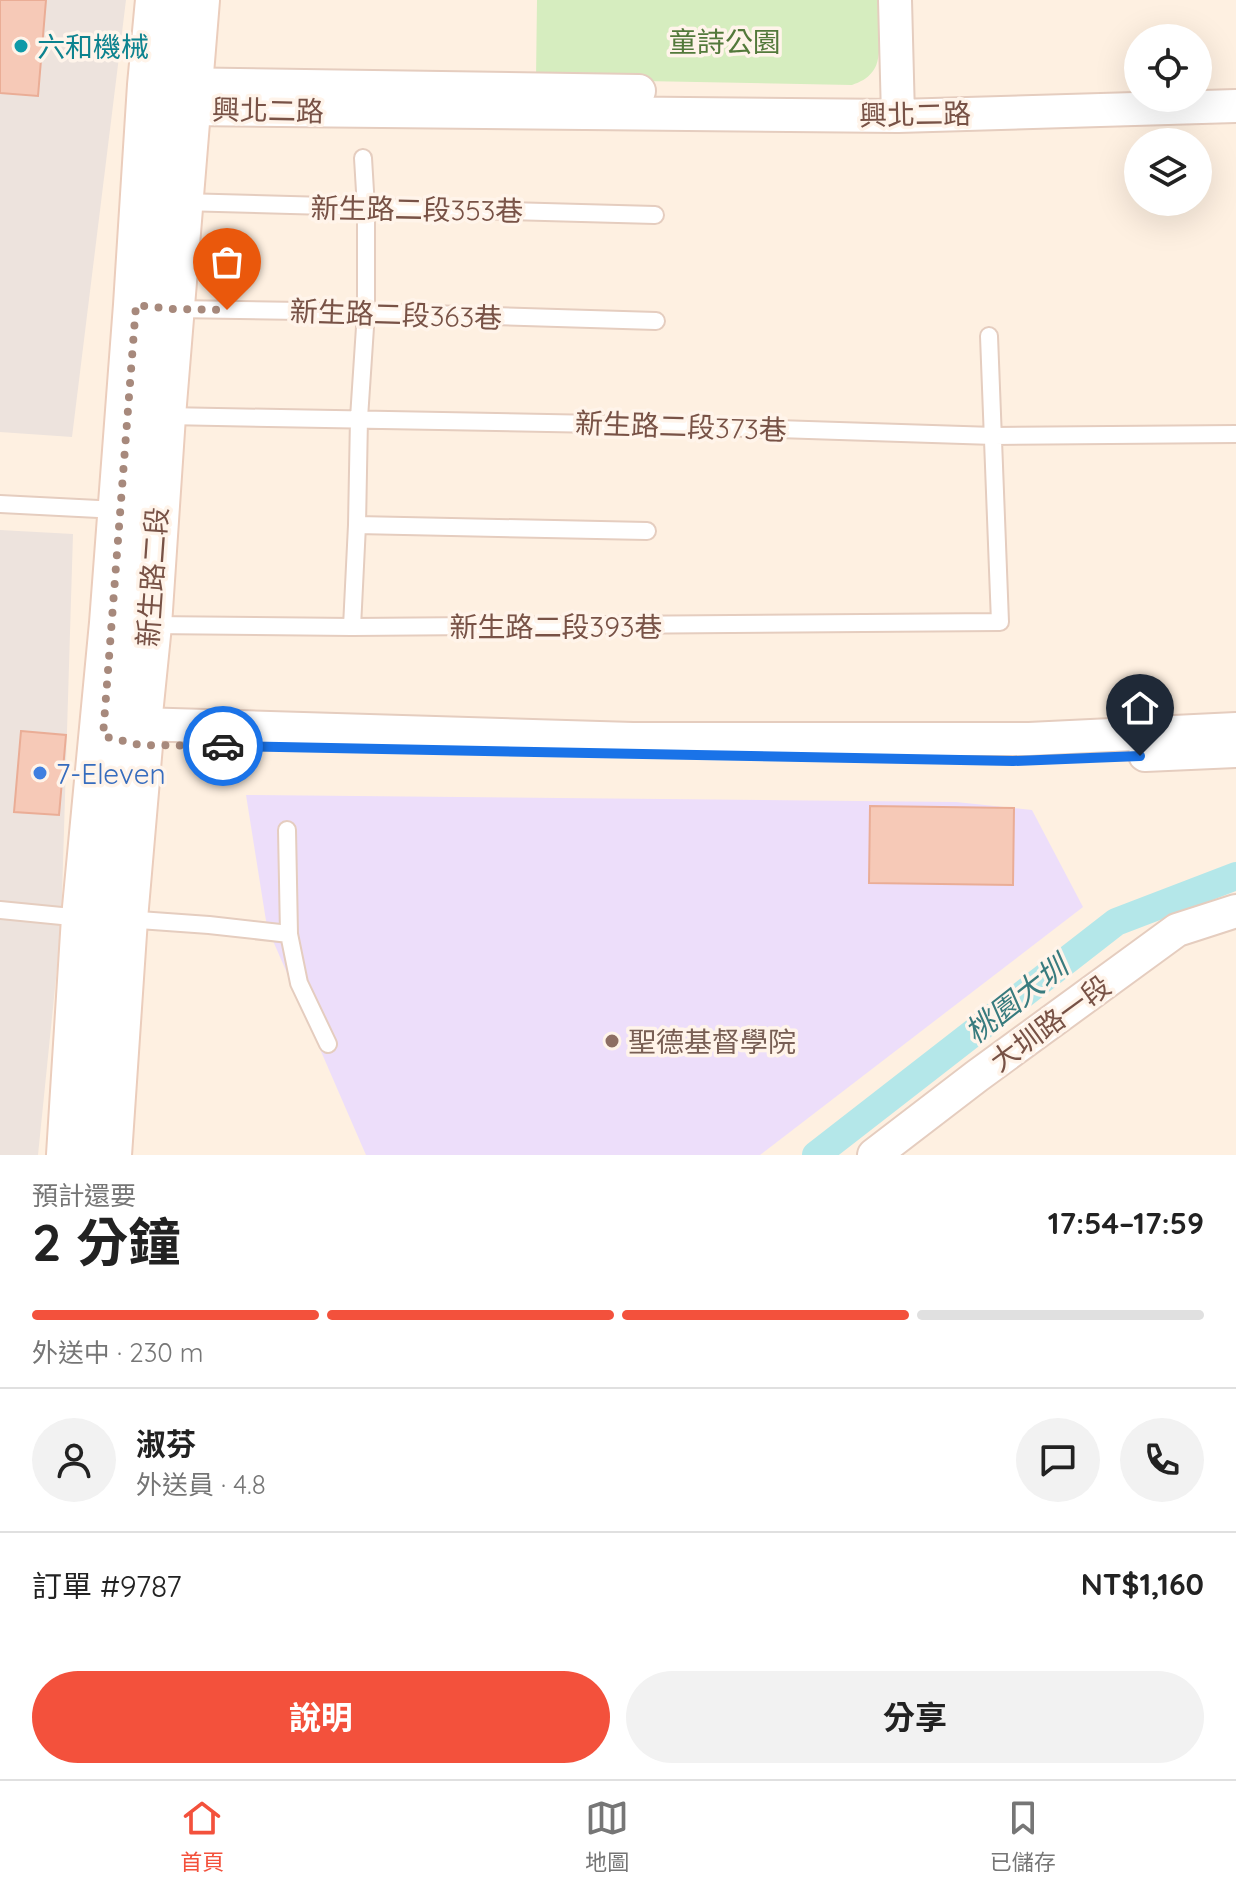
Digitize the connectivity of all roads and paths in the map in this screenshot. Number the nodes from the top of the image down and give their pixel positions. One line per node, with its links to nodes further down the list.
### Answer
1 (158, 0): 7 (main road, 新生路二段)
2 (197, 0): 7 (main road, 新生路二段)
3 (895, 0): 8 (street)
4 (1236, 89): 5 (street)
5 (1212, 90)
6 (1124, 92): 8 (street, 興北二路)
7 (176, 93): 8 (street, 興北二路); 11 (main road, 新生路二段); 14 (main road, 新生路二段)
8 (898, 106): 9 (street, 興北二路)
9 (1236, 106)
10 (363, 158): 12 (lane)
11 (180, 202): 12 (lane, 新生路二段353巷); 14 (main road, 新生路二段)
12 (366, 208): 13 (lane, 新生路二段353巷); 15 (lane)
13 (655, 215)
14 (154, 307): 15 (lane, 新生路二段363巷); 18 (main road, 新生路二段)
15 (366, 312): 16 (lane, 新生路二段363巷); 19 (lane)
16 (656, 321)
17 (989, 336): 21 (lane)
18 (145, 415): 19 (lane, 新生路二段373巷); 23 (main road, 新生路二段)
19 (359, 418): 21 (lane, 新生路二段373巷); 24 (lane)
20 (1236, 434): 21 (lane, 新生路二段373巷)
21 (994, 436): 27 (lane, 新生路二段393巷)
22 (0, 504): 23 (lane)
23 (138, 512): 26 (main road, 新生路二段)
24 (357, 525): 25 (lane); 27 (lane)
25 (647, 531)
26 (130, 624): 27 (lane, 新生路二段393巷); 29 (main road, 新生路二段)
27 (352, 627)
28 (1236, 729): 29 (street)
29 (127, 735): 30 (street); 34 (main road, 新生路二段)
30 (1236, 751)
31 (287, 830): 35 (lane)
32 (0, 910): 34 (lane)
33 (1236, 911): 39 (street, 大圳路一段)
34 (105, 919): 35 (lane); 37 (main road, 新生路二段); 38 (main road, 新生路二段)
35 (289, 934): 36 (lane)
36 (328, 1044)
37 (69, 1155)
38 (109, 1155)
39 (874, 1155)

